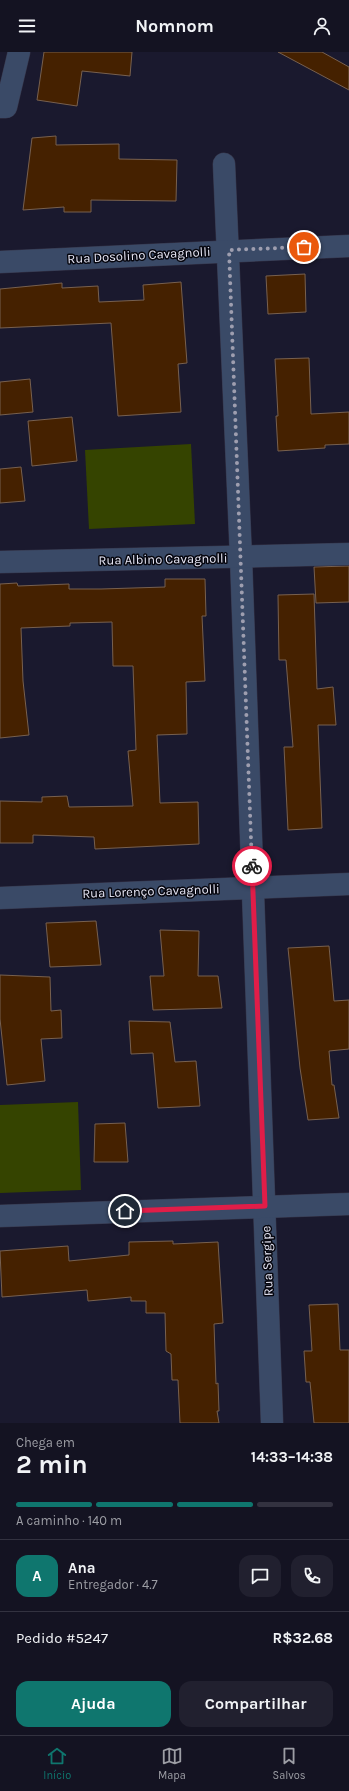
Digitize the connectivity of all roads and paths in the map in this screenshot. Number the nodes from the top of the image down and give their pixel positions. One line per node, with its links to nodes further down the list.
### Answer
1 (19, 52): 2 (street)
2 (0, 108)
3 (224, 164): 5 (street, Rua Sergipe)
4 (349, 246): 5 (street, Rua Dosolino Cavagnolli)
5 (229, 250): 6 (street, Rua Dosolino Cavagnolli); 8 (street, Rua Sergipe)
6 (0, 262)
7 (349, 554): 8 (street, Rua Albino Cavagnolli)
8 (241, 558): 9 (street, Rua Albino Cavagnolli); 11 (street, Rua Sergipe)
9 (0, 562)
10 (349, 884): 11 (street, Rua Lorenço Cavagnolli)
11 (253, 887): 12 (street, Rua Lorenço Cavagnolli); 14 (street, Rua Sergipe)
12 (0, 898)
13 (349, 1204): 14 (street)
14 (265, 1206): 15 (street); 16 (street, Rua Sergipe)
15 (0, 1216)
16 (272, 1423)

